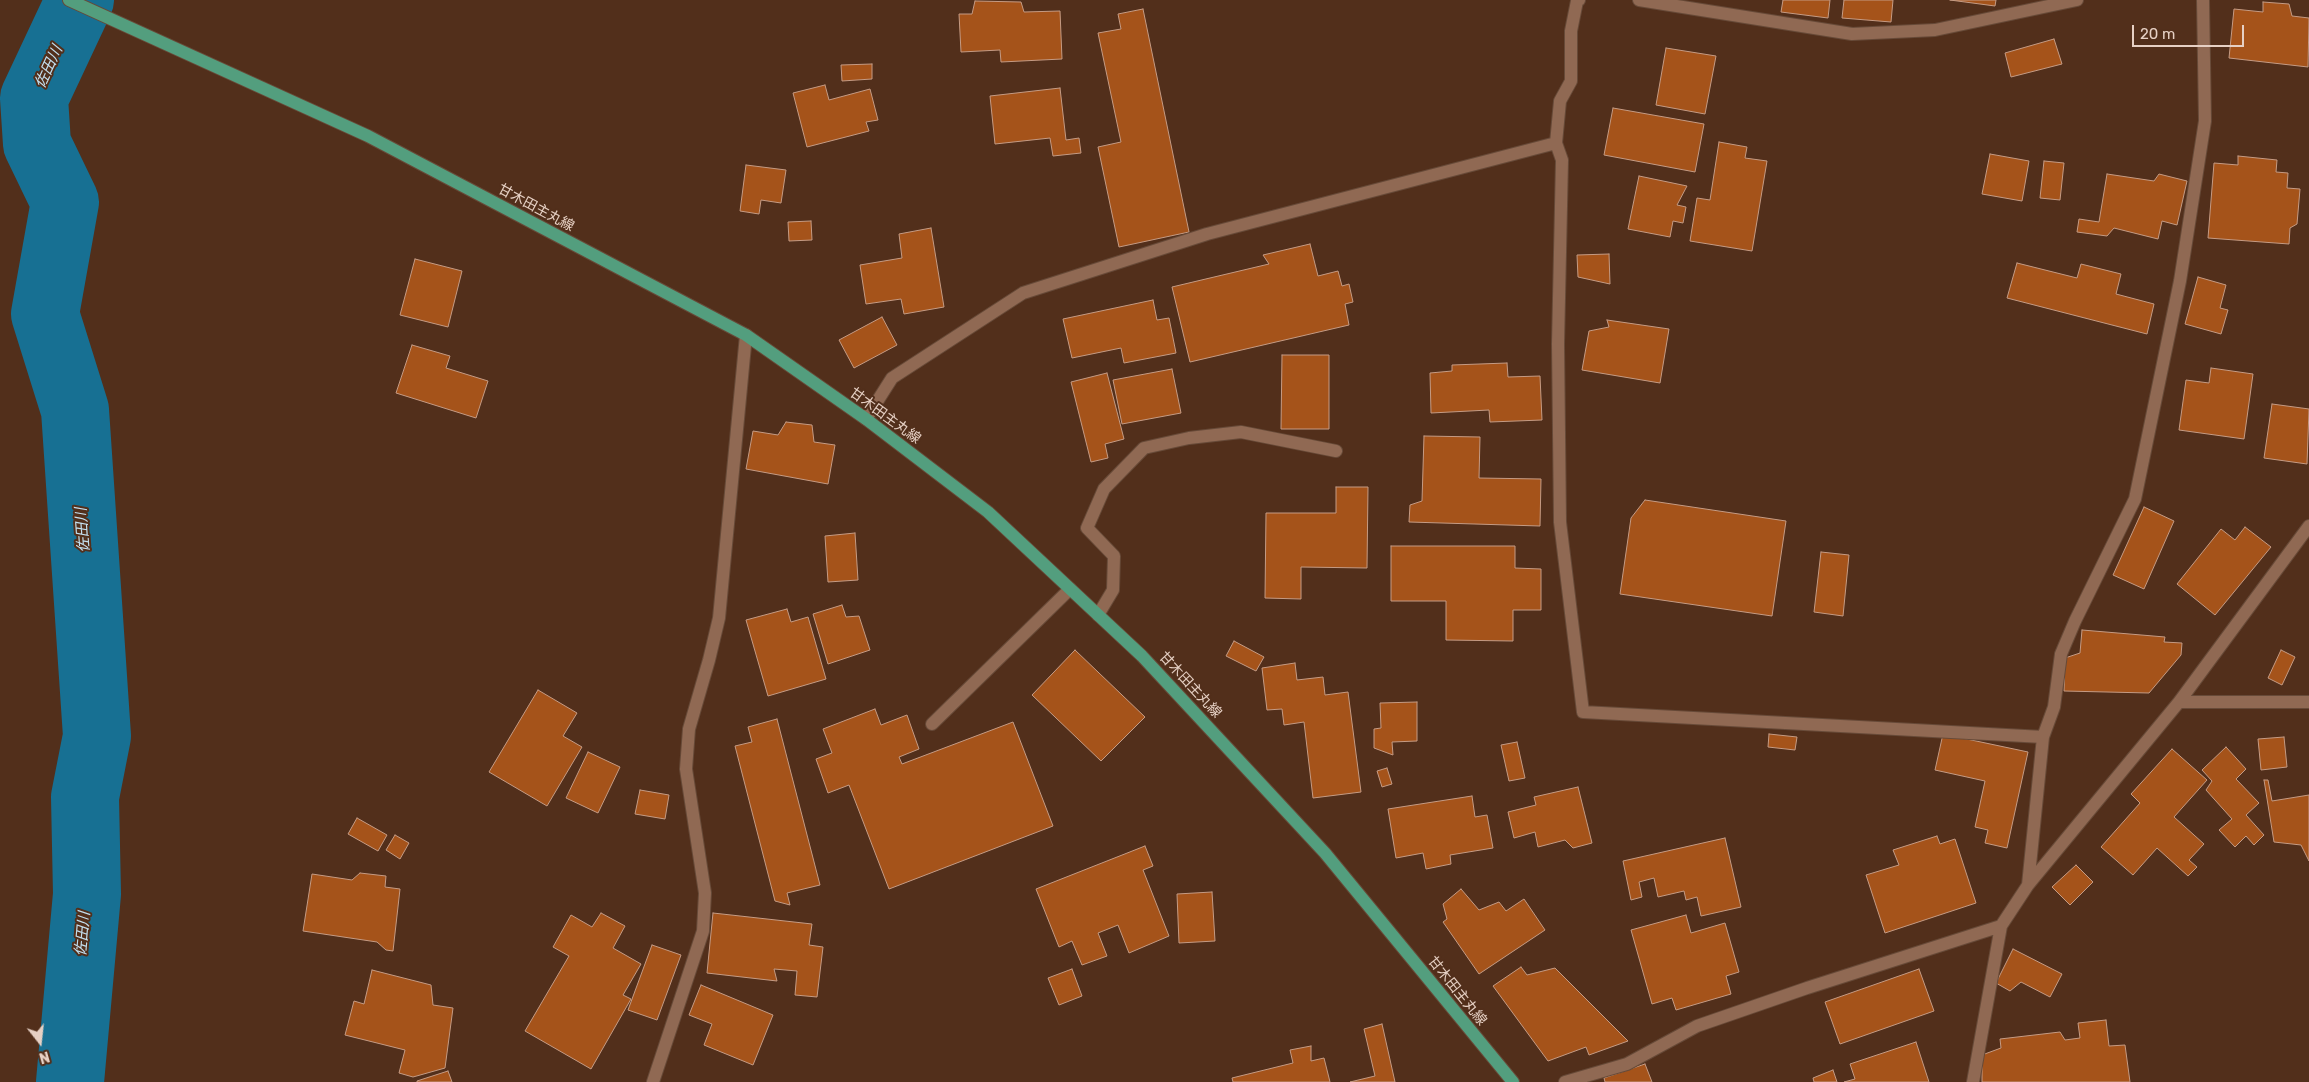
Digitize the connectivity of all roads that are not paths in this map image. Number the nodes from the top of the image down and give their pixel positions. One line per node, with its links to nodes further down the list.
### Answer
1 (69, 0): 7 (main road, 甘木田主丸線)
2 (1579, 0): 6 (street)
3 (1639, 0): 4 (street)
4 (2077, 0)
5 (2203, 0): 16 (street)
6 (1556, 143): 8 (street); 16 (street)
7 (746, 335): 8 (main road, 甘木田主丸線); 19 (street)
8 (866, 419): 11 (main road, 甘木田主丸線)
9 (1336, 451): 12 (street)
10 (2309, 526): 13 (street)
11 (1070, 589): 12 (main road, 甘木田主丸線); 15 (street)
12 (1098, 615): 20 (main road, 甘木田主丸線)
13 (2179, 702): 14 (street); 17 (street)
14 (2309, 702)
15 (932, 724)
16 (2044, 737): 17 (street)
17 (2028, 885): 18 (street)
18 (2001, 926): 21 (street); 22 (street)
19 (653, 1082)
20 (1513, 1082)
21 (1565, 1082)
22 (1973, 1082)

